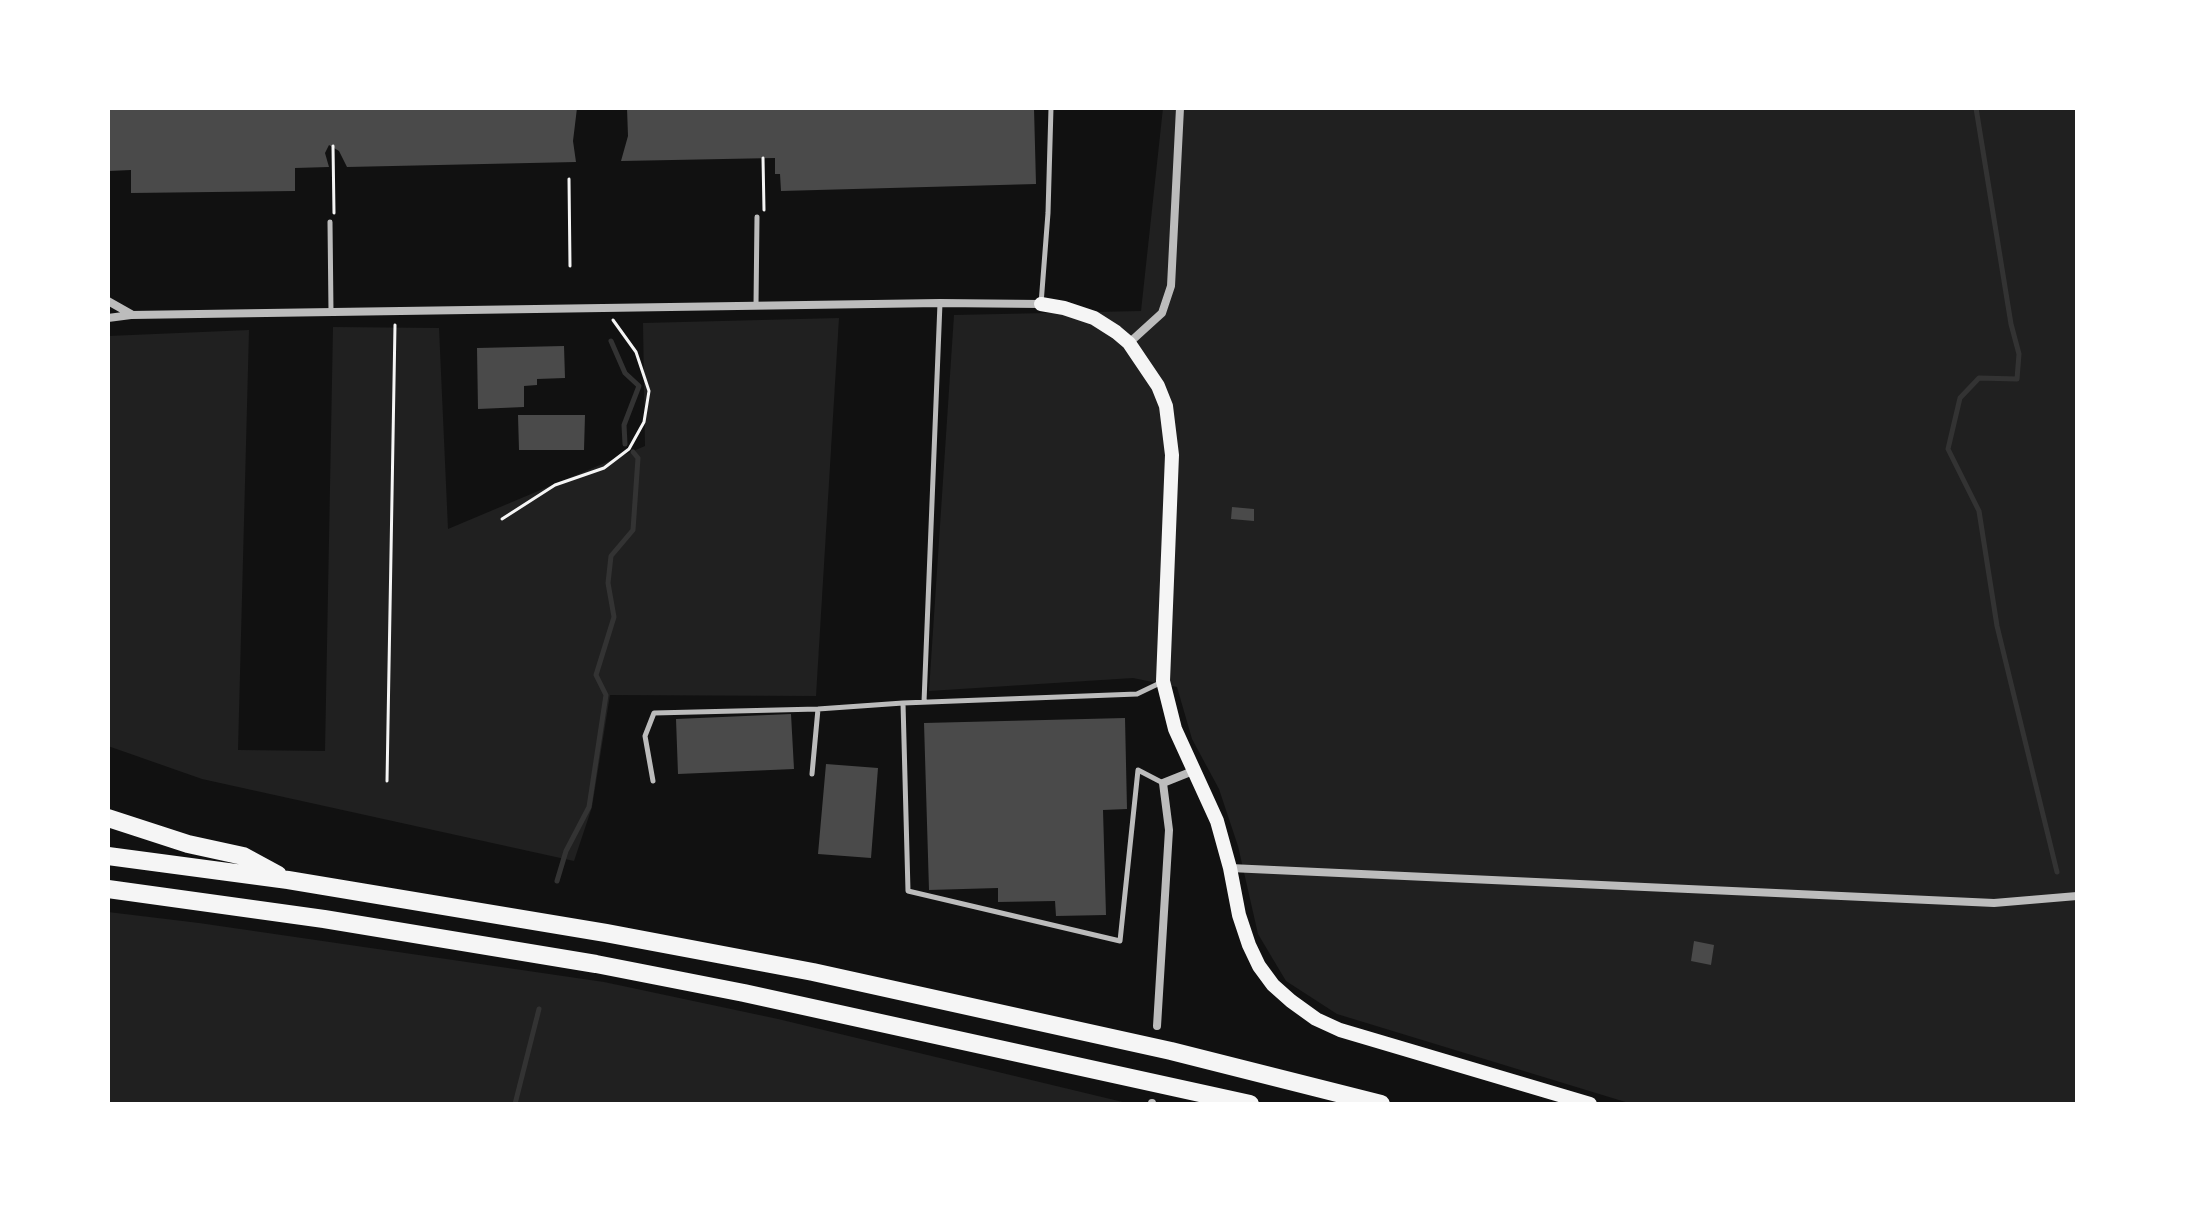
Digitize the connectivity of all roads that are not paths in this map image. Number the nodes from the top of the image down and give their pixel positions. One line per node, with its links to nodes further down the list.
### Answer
1 (1051, 108): 7 (lane)
2 (1180, 108): 12 (street)
3 (757, 217): 8 (lane)
4 (330, 222): 9 (lane)
5 (108, 301): 10 (street)
6 (940, 303): 7 (street); 8 (street); 14 (lane)
7 (1041, 304): 12 (main road)
8 (756, 306): 9 (street)
9 (331, 313): 10 (street)
10 (131, 315): 11 (street)
11 (108, 318)
12 (1129, 343): 13 (main road)
13 (1163, 681): 14 (lane); 17 (main road)
14 (924, 702): 15 (lane)
15 (903, 703): 16 (lane); 20 (lane)
16 (818, 709): 18 (lane); 19 (lane)
17 (1193, 771): 20 (street); 23 (main road)
18 (812, 774)
19 (653, 781)
20 (1163, 783): 27 (street)
21 (108, 818): 24 (highway)
22 (108, 856): 24 (highway)
23 (1230, 868): 26 (street); 30 (main road)
24 (288, 880): 29 (highway)
25 (108, 889): 28 (highway)
26 (2077, 896)
27 (1157, 1026)
28 (1250, 1104)
29 (1381, 1104)
30 (1590, 1104)

